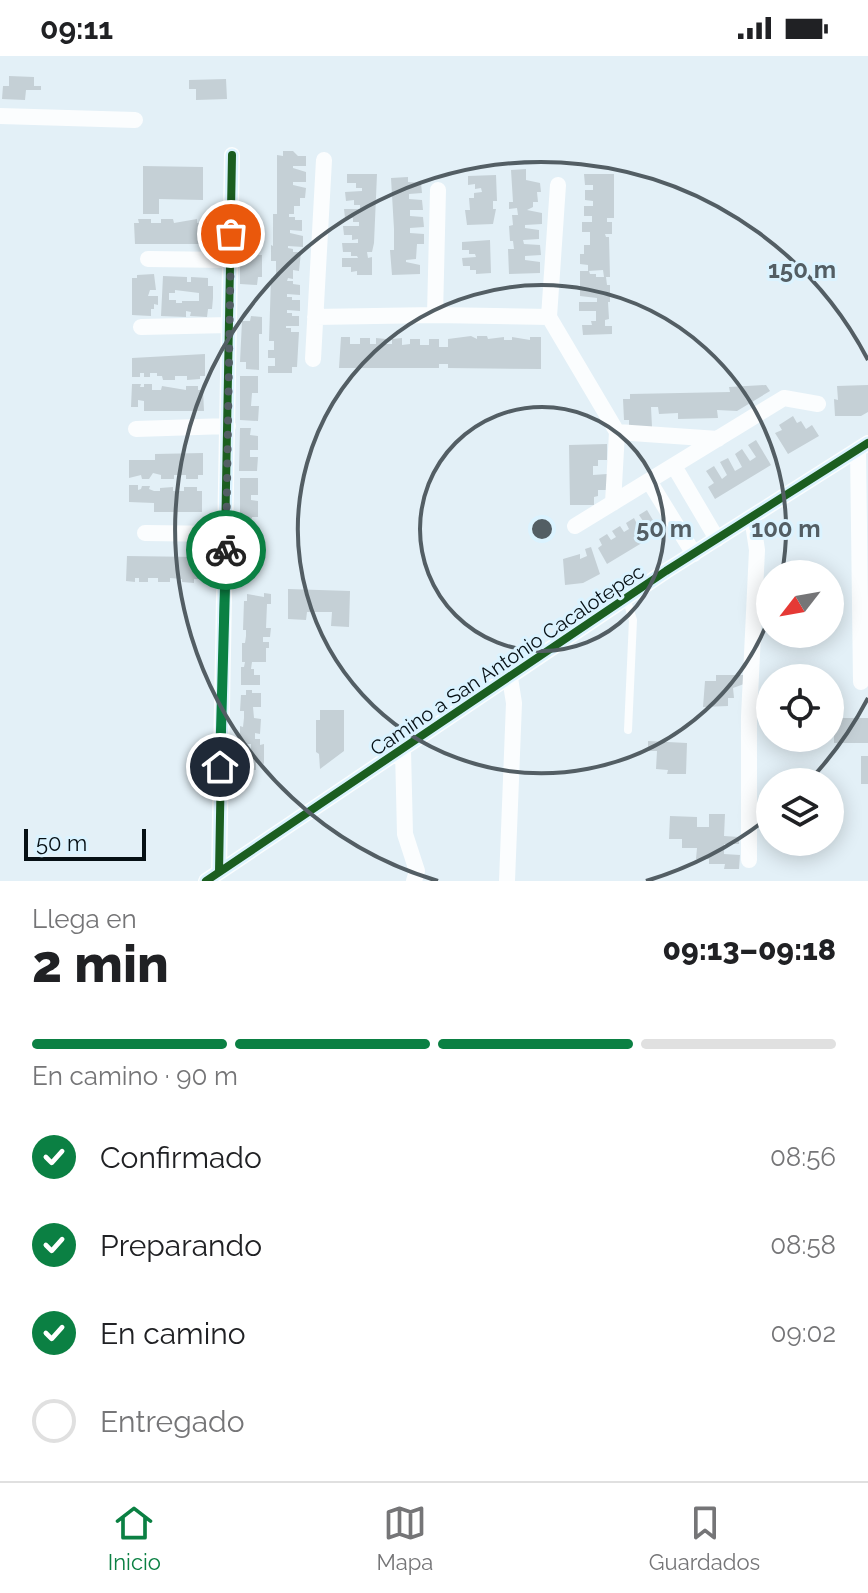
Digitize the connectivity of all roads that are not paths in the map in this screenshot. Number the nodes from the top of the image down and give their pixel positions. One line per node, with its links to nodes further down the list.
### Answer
1 (0, 116): 2 (street)
2 (135, 120)
3 (232, 155): 8 (street)
4 (324, 160): 10 (street)
5 (558, 185): 11 (street)
6 (438, 190): 9 (street)
7 (148, 259): 8 (street)
8 (231, 260): 12 (street)
9 (435, 315): 10 (street); 11 (street)
10 (315, 317): 14 (street)
11 (549, 317): 18 (street)
12 (229, 325): 13 (street); 16 (street)
13 (141, 327)
14 (313, 359)
15 (818, 404): 19 (street)
16 (228, 426): 17 (street); 27 (street)
17 (136, 429)
18 (617, 432): 19 (street); 23 (street)
19 (718, 439): 21 (street)
20 (863, 446): 24 (street, Camino a San Antonio Cacalotepec); 32 (street)
21 (674, 466): 22 (street); 28 (street)
22 (649, 481): 23 (street); 29 (street)
23 (613, 503): 25 (street)
24 (752, 517): 28 (street, Camino a San Antonio Cacalotepec); 35 (street)
25 (575, 526)
26 (145, 533): 27 (street)
27 (227, 534): 36 (street)
28 (717, 539): 29 (street, Camino a San Antonio Cacalotepec)
29 (694, 554): 30 (street, Camino a San Antonio Cacalotepec)
30 (626, 598): 31 (street, Camino a San Antonio Cacalotepec); 33 (lane)
31 (510, 678): 34 (street, Camino a San Antonio Cacalotepec); 38 (street)
32 (861, 682)
33 (628, 730)
34 (403, 750): 36 (street, Camino a San Antonio Cacalotepec); 37 (street)
35 (749, 860)
36 (212, 877)
37 (414, 881)
38 (507, 881)

